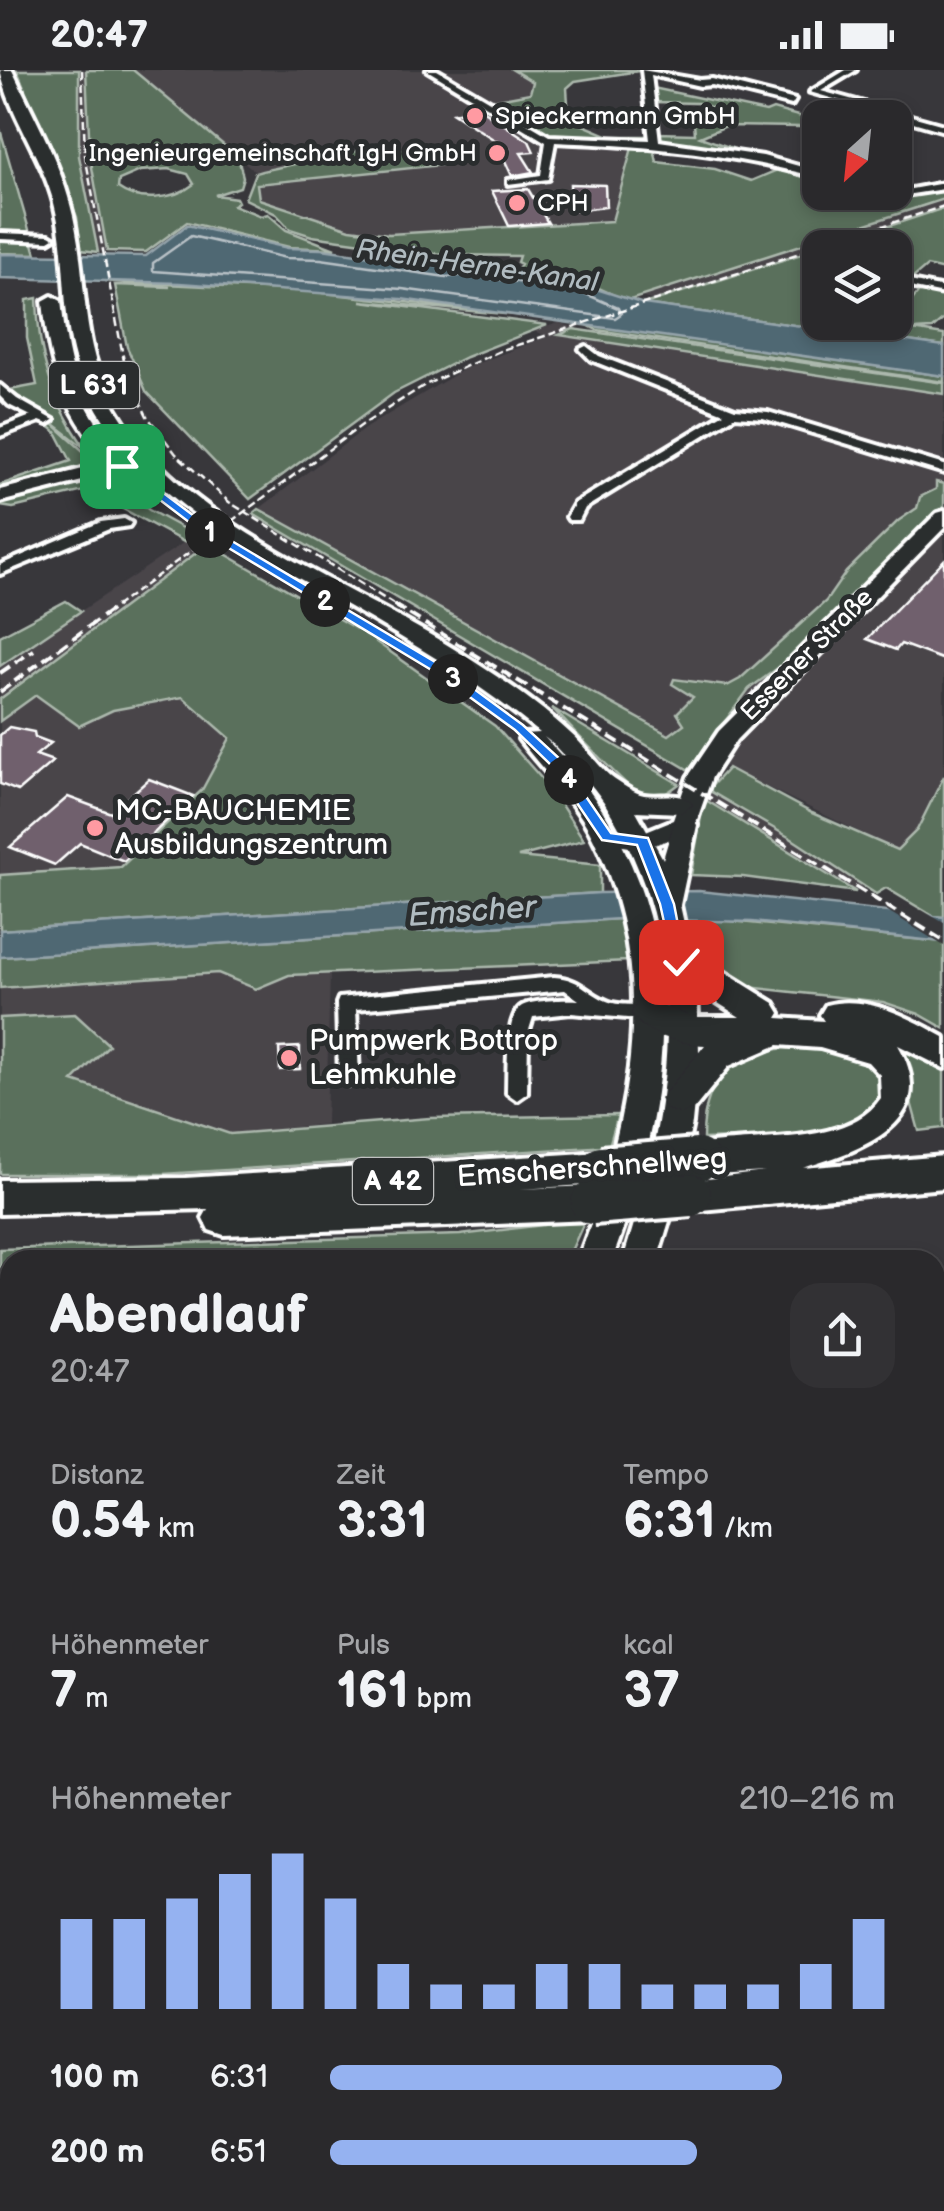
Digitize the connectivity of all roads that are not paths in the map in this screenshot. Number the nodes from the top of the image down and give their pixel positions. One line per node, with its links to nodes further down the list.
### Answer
1 (5, 70): 32 (main road, L 631)
2 (431, 70): 18 (street)
3 (852, 70): 9 (street)
4 (646, 71): 6 (street); 19 (street)
5 (722, 74): 6 (street)
6 (712, 82): 7 (street); 8 (street)
7 (694, 92)
8 (754, 92): 11 (street); 12 (street)
9 (814, 92): 11 (street); 15 (street)
10 (0, 97): 16 (main road)
11 (792, 102): 13 (street)
12 (731, 103)
13 (776, 110)
14 (934, 116): 15 (street)
15 (924, 123): 17 (street)
16 (13, 128)
17 (944, 128)
18 (551, 140): 19 (street); 21 (street)
19 (656, 144): 20 (street)
20 (802, 171)
21 (511, 182)
22 (944, 186): 23 (street)
23 (912, 191)
24 (0, 236): 25 (street)
25 (48, 236)
26 (912, 284): 27 (street)
27 (944, 290)
28 (586, 349): 30 (street)
29 (0, 389): 31 (street)
30 (733, 412): 33 (street); 35 (street)
31 (0, 432)
32 (132, 463): 34 (main road); 38 (main road, L 631)
33 (944, 469)
34 (0, 496)
35 (574, 517)
36 (124, 523): 39 (street)
37 (941, 524): 41 (main road, Essener Straße)
38 (218, 529): 40 (main road, L 631); 42 (main road, L 631)
39 (0, 570)
40 (606, 785): 41 (main road); 43 (main road, L 631)
41 (685, 808): 43 (main road); 44 (main road)
42 (606, 836): 43 (main road); 46 (main road, L 631)
43 (640, 836): 44 (main road, L 631)
44 (671, 909): 46 (main road, L 631); 47 (highway)
45 (606, 1009): 46 (street); 49 (street); 50 (street)
46 (674, 1018): 47 (highway); 51 (main road, L 631); 59 (main road, L 631)
47 (770, 1023): 48 (highway); 51 (highway); 53 (highway)
48 (944, 1054)
49 (349, 1078)
50 (517, 1093)
51 (680, 1099): 60 (main road, L 631)
52 (944, 1146): 53 (highway, Emscherschnellweg / A 42)
53 (774, 1155): 55 (highway, Emscherschnellweg / A 42)
54 (944, 1172): 55 (highway, A 42)
55 (694, 1178): 56 (highway, A 42, bridge)
56 (597, 1186): 57 (highway, Emscherschnellweg / A 42); 58 (highway, A 42)
57 (0, 1197)
58 (0, 1223)
59 (598, 1250)
60 (643, 1250)

